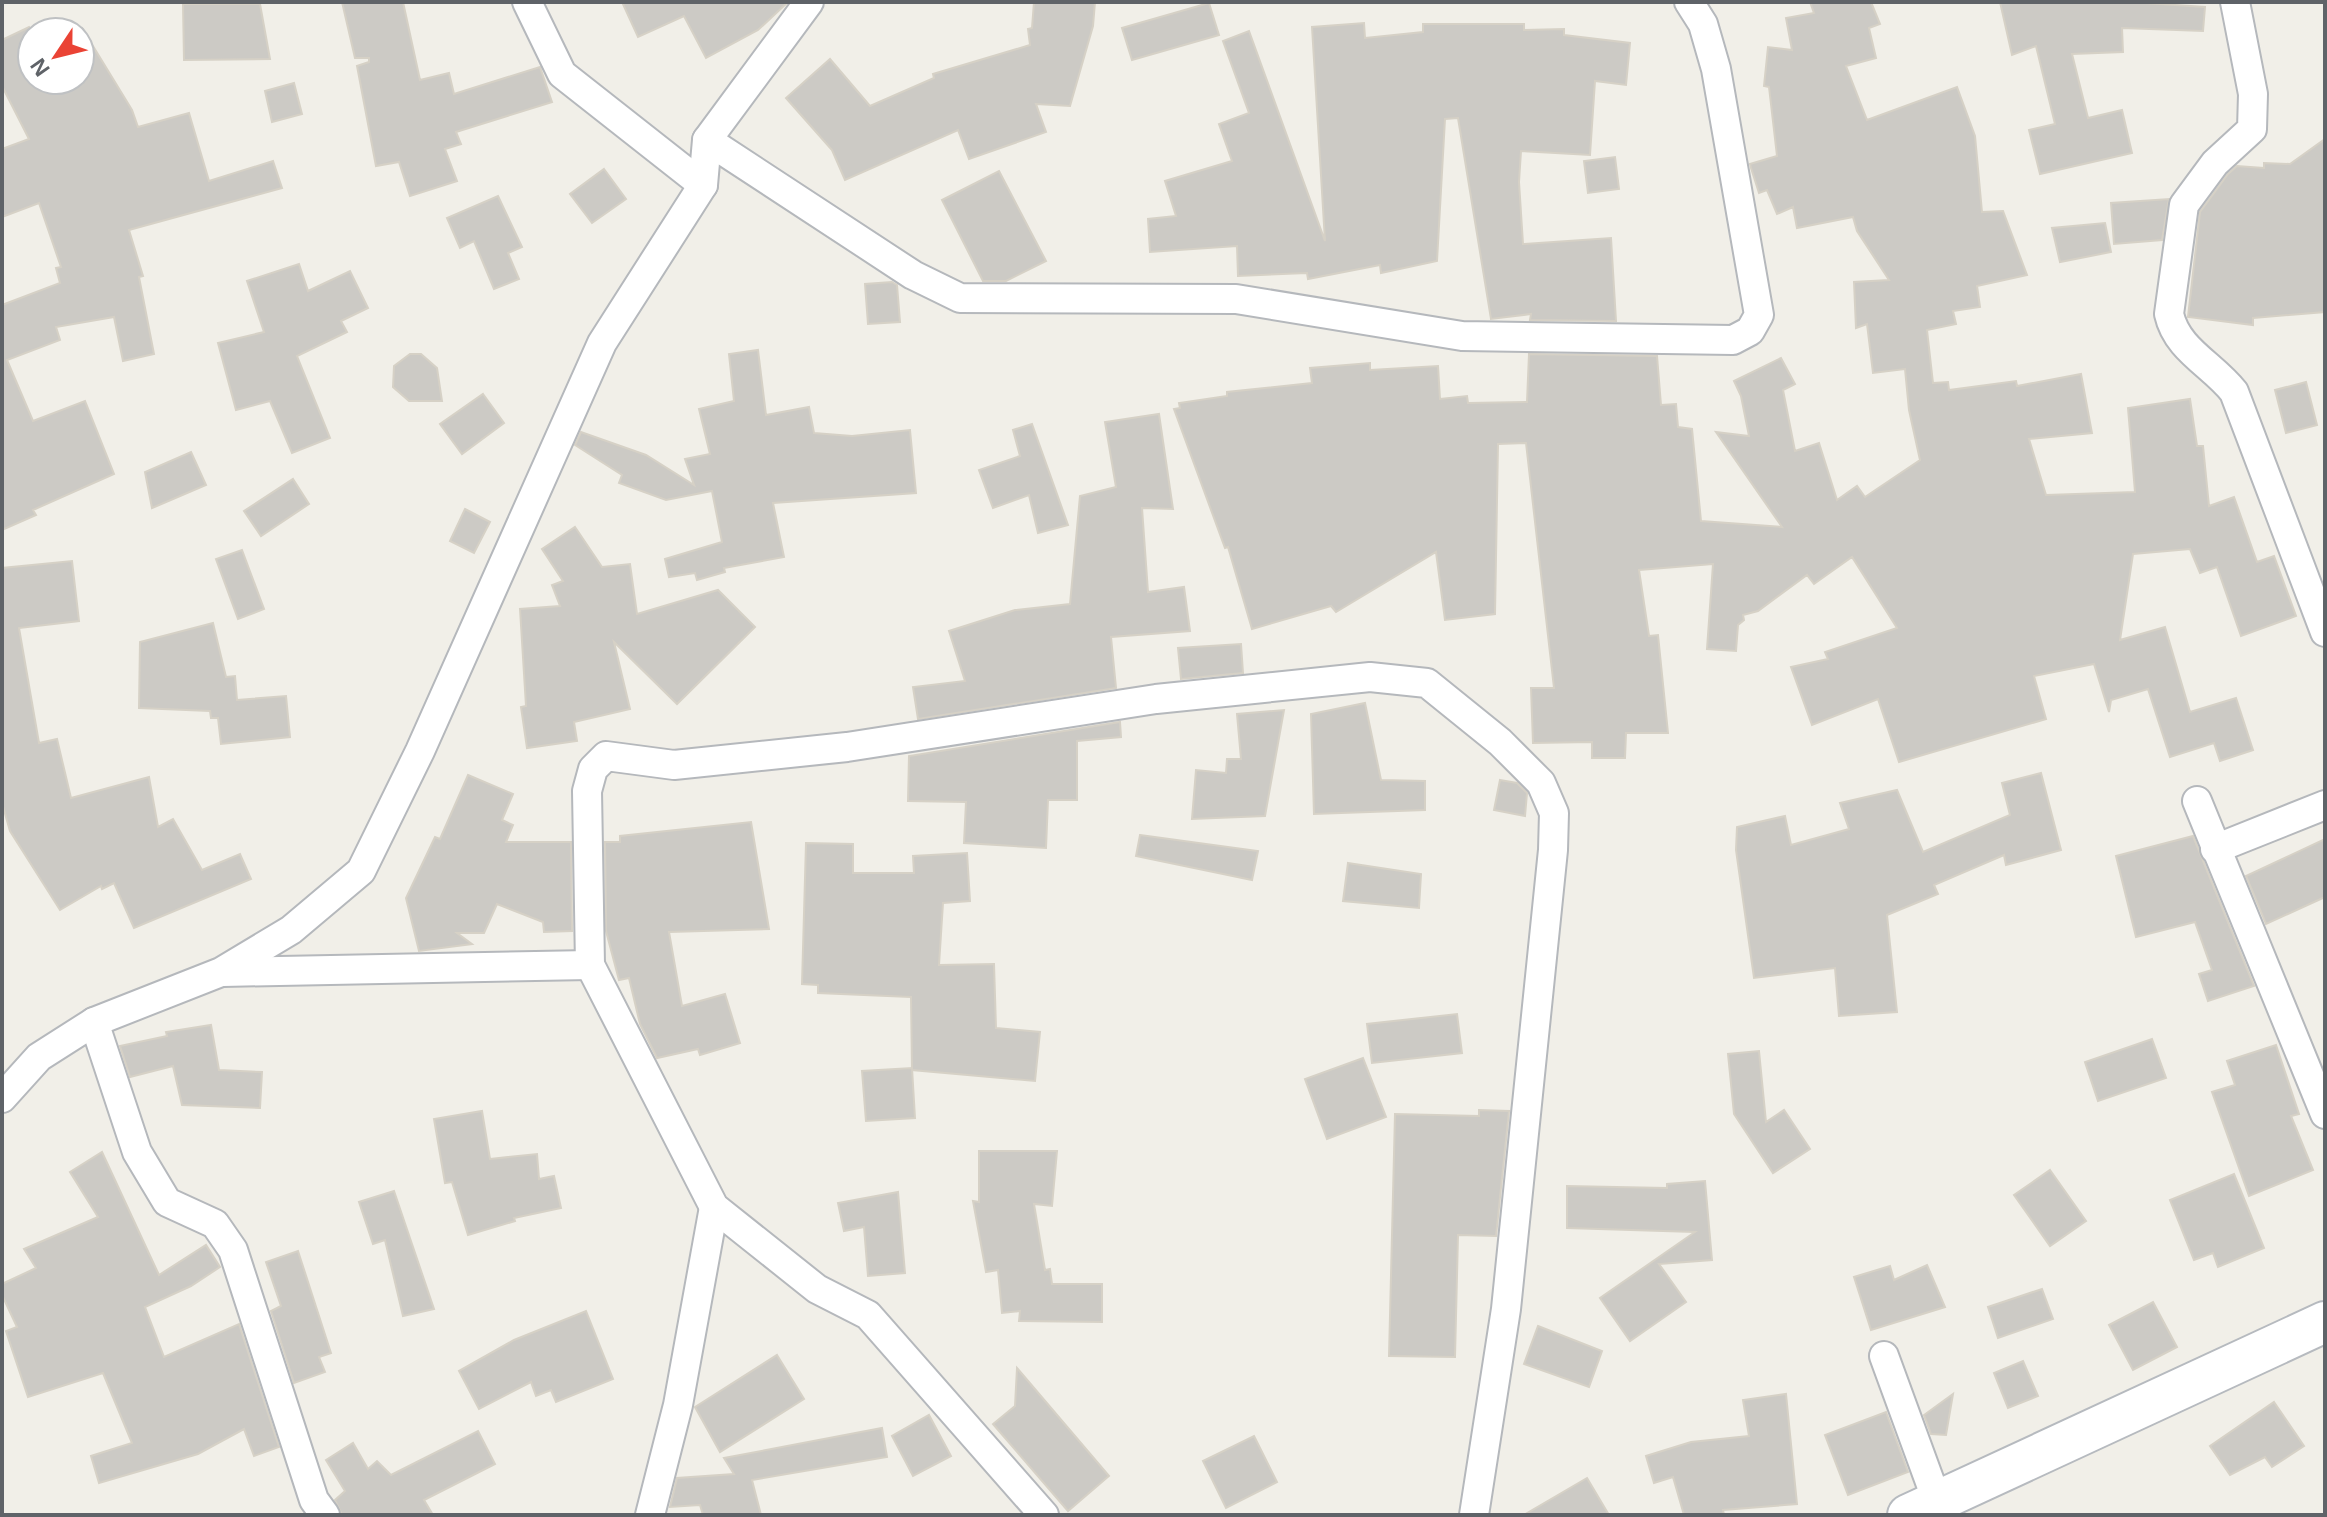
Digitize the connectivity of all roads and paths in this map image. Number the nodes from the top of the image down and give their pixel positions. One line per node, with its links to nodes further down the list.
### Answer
1 (527, 2): 6 (street)
2 (809, 2): 5 (street)
3 (1689, 2): 5 (street)
4 (2235, 2): 7 (street)
5 (707, 140): 6 (street)
6 (703, 185): 12 (street)
7 (2325, 632)
8 (2197, 801): 10 (street)
9 (2325, 805): 10 (street)
10 (2215, 849): 15 (street)
11 (590, 965): 12 (street); 16 (street); 23 (street)
12 (221, 972): 13 (street)
13 (94, 1022): 14 (street); 20 (street)
14 (2, 1098)
15 (2325, 1114)
16 (714, 1207): 21 (street); 22 (street)
17 (2325, 1322): 19 (main road)
18 (1884, 1356): 19 (street)
19 (1923, 1508)
20 (325, 1515)
21 (650, 1515)
22 (1044, 1515)
23 (1474, 1515)

